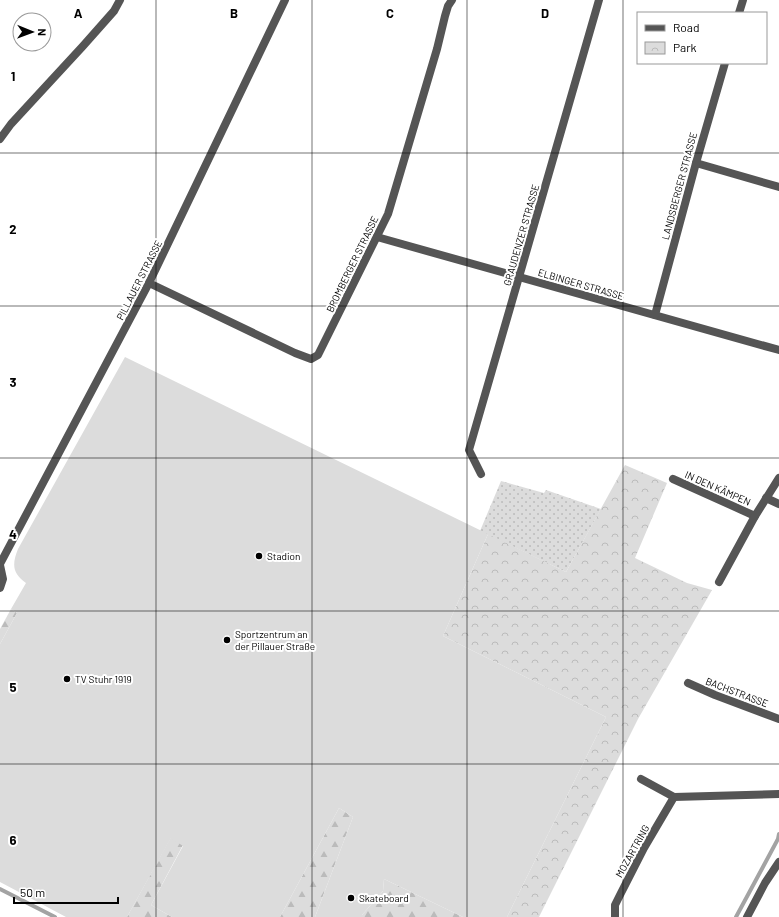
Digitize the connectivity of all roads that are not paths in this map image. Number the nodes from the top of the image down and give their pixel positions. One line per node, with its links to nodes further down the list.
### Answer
1 (120, 0): 8 (street)
2 (285, 0): 13 (street, PILLAUER STRASSE)
3 (452, 0): 11 (street, BROMBERGER STRASSE)
4 (599, 0): 12 (street, GRAUDENZER STRASSE)
5 (743, 0): 6 (street)
6 (739, 12)
7 (725, 64): 9 (street, LANDSBERGER STRASSE)
8 (0, 139)
9 (696, 163): 10 (street); 14 (street, LANDSBERGER STRASSE)
10 (779, 187)
11 (377, 238): 12 (street, ELBINGER STRASSE); 13 (street, BROMBERGER STRASSE)
12 (520, 277): 14 (street, ELBINGER STRASSE); 16 (street, GRAUDENZER STRASSE)
13 (149, 283): 22 (street, PILLAUER STRASSE)
14 (655, 315): 15 (street, ELBINGER STRASSE)
15 (779, 350)
16 (481, 474)
17 (779, 478): 19 (street, IN DEN KÄMPEN)
18 (673, 479): 21 (street, IN DEN KÄMPEN)
19 (766, 498): 20 (street); 21 (street, IN DEN KÄMPEN)
20 (779, 504)
21 (755, 516): 23 (street, IN DEN KÄMPEN)
22 (0, 564): 24 (street, PILLAUER STRASSE)
23 (719, 582)
24 (0, 588)
25 (688, 683): 26 (street, BACHSTRASSE)
26 (779, 718)
27 (641, 779): 29 (street)
28 (779, 794): 29 (street)
29 (674, 797): 31 (street, MOZARTRING)
30 (779, 862): 32 (street)
31 (615, 917)
32 (747, 917)

